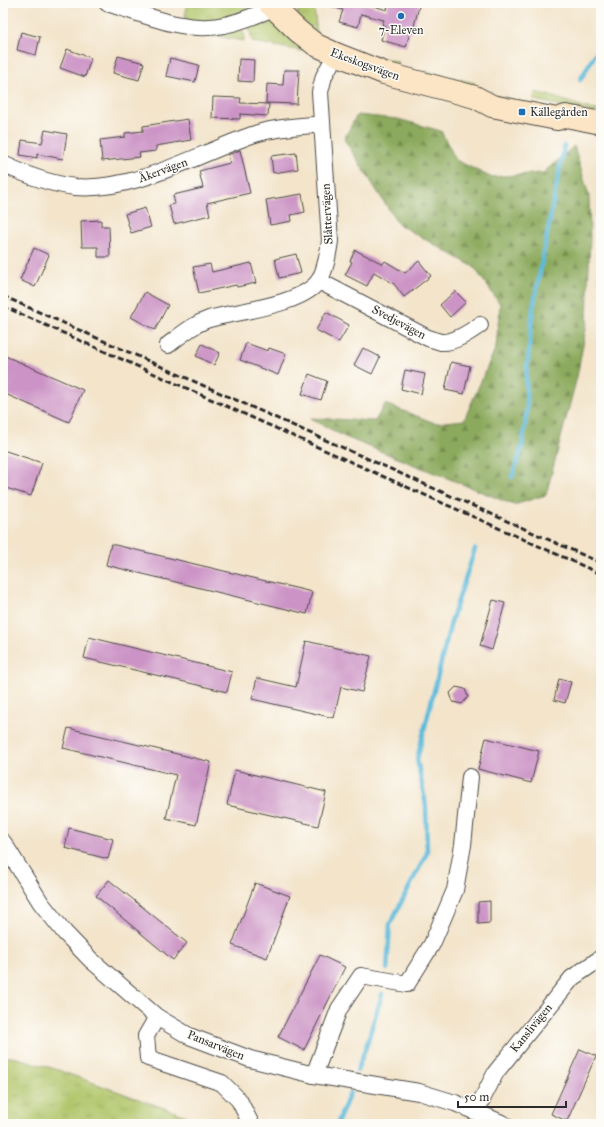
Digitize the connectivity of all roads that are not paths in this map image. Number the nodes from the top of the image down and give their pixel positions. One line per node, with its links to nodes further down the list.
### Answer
1 (108, 3): 2 (street)
2 (272, 6): 3 (street, Ekeskogsvägen)
3 (336, 54): 4 (street, Ekeskogsvägen); 5 (street, Slåttervägen)
4 (601, 123)
5 (322, 124): 6 (street, Åkervägen); 7 (street, Slåttervägen)
6 (3, 164)
7 (319, 281): 8 (street, Svedjevägen); 9 (street)
8 (480, 325)
9 (168, 345)
10 (470, 777): 14 (street)
11 (3, 842): 13 (street, Pansarvägen)
12 (601, 958): 15 (street, Kanslivägen)
13 (157, 1017): 14 (street, Pansarvägen); 16 (street)
14 (314, 1075): 15 (street, Pansarvägen)
15 (476, 1111): 17 (street, Pansarvägen)
16 (251, 1124)
17 (504, 1124)

